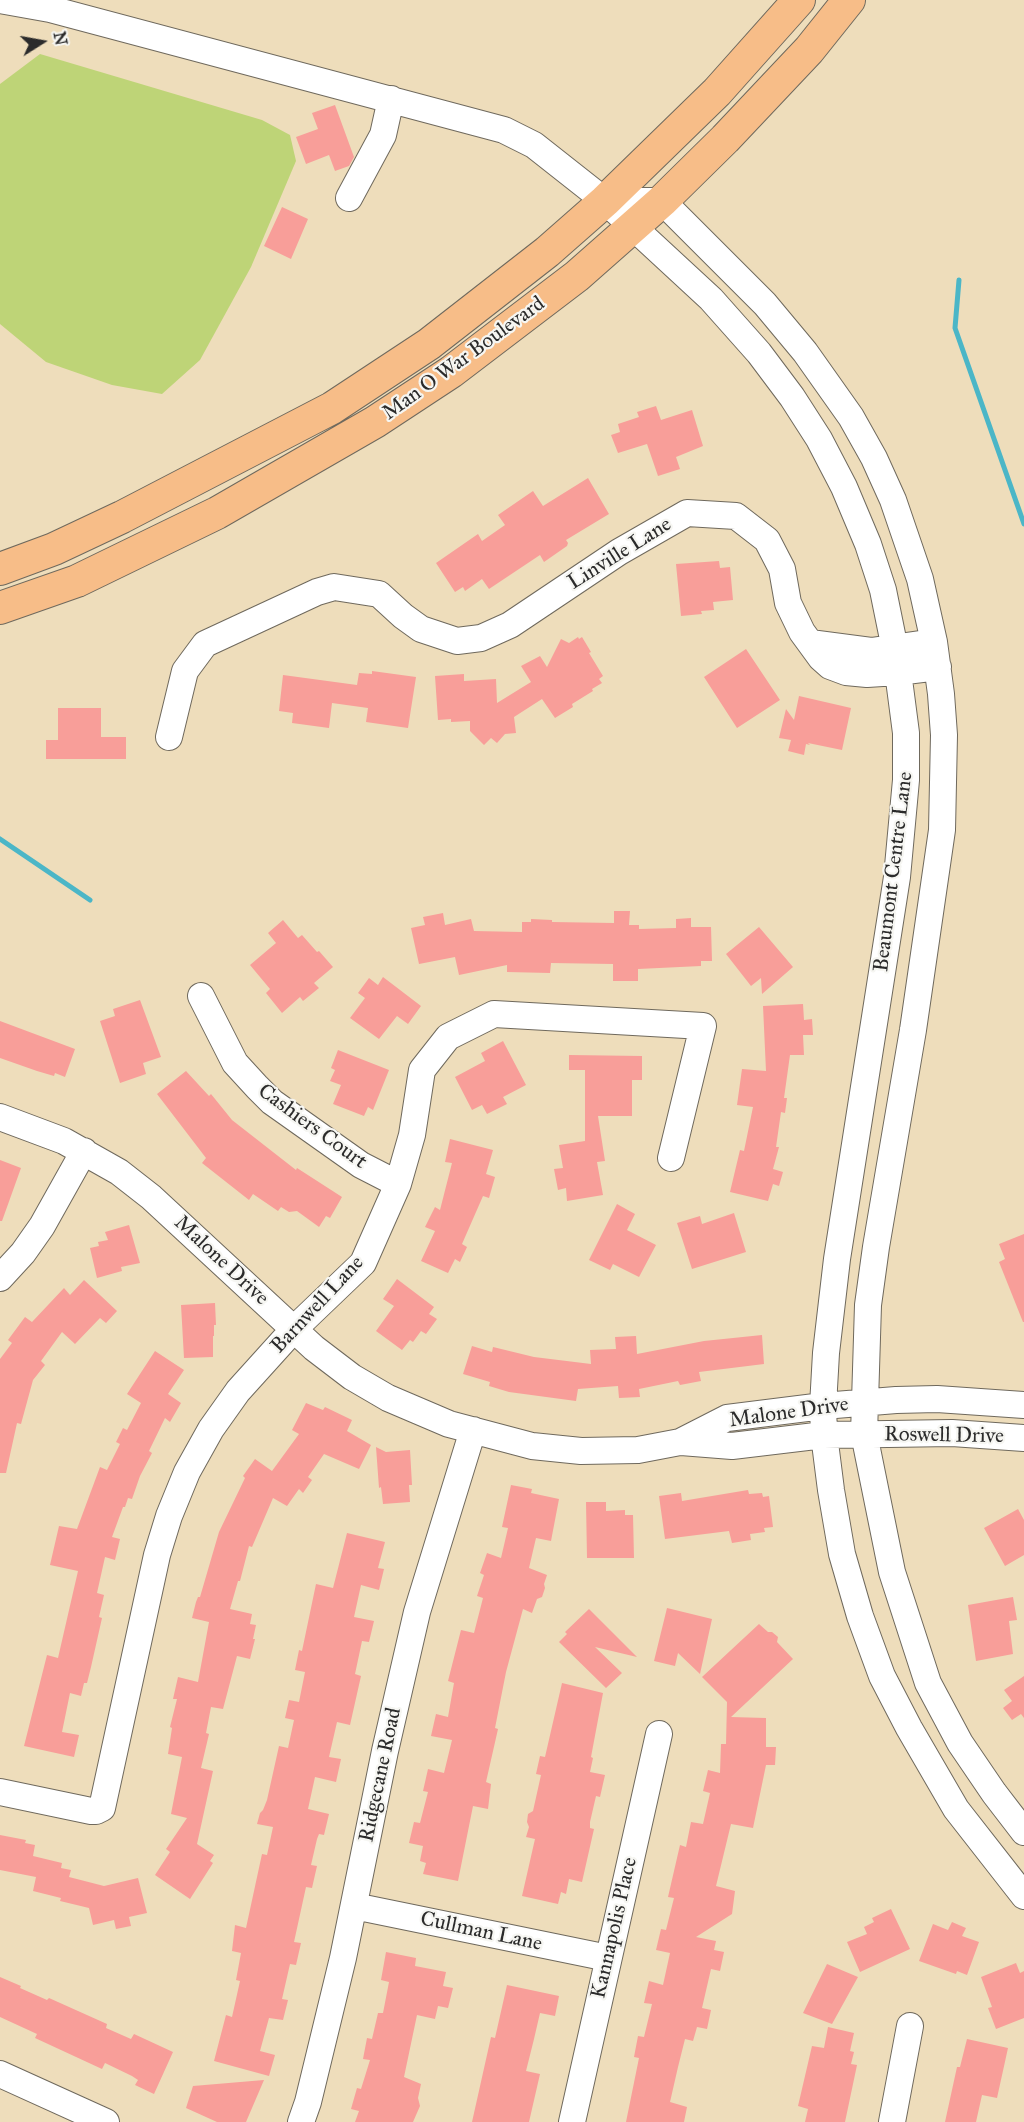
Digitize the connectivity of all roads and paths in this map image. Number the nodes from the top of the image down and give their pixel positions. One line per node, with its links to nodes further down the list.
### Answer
1 (0, 0): 4 (street, Beaumont Centre Lane)
2 (799, 0): 6 (main road, Man O War Boulevard)
3 (849, 0): 7 (main road, Man O War Boulevard)
4 (392, 99): 5 (street); 6 (street, Beaumont Centre Lane)
5 (349, 198)
6 (605, 201): 7 (street); 8 (street, Beaumont Centre Lane); 9 (main road, Man O War Boulevard)
7 (662, 201): 8 (main road, Man O War Boulevard); 11 (street, Beaumont Centre Lane)
8 (632, 228): 10 (main road, Man O War Boulevard); 12 (street, Beaumont Centre Lane)
9 (0, 569)
10 (0, 608)
11 (936, 655): 12 (street, Linville Lane); 21 (street, Beaumont Centre Lane)
12 (897, 661): 13 (street, Linville Lane); 23 (street, Beaumont Centre Lane)
13 (169, 737)
14 (201, 996): 18 (street, Cashiers Court)
15 (0, 1116): 16 (street, Malone Drive)
16 (84, 1151): 19 (street); 20 (street, Malone Drive)
17 (671, 1158): 18 (street, Barnwell Lane)
18 (398, 1184): 20 (street, Barnwell Lane)
19 (0, 1278)
20 (294, 1329): 24 (street, Malone Drive); 30 (street, Barnwell Lane)
21 (865, 1403): 22 (street, Roswell Drive); 23 (street, Malone Drive); 25 (street, Beaumont Centre Lane)
22 (1024, 1405)
23 (823, 1406): 26 (street, Beaumont Centre Lane); 28 (street, Malone Drive)
24 (473, 1430): 28 (street, Malone Drive); 33 (street, Ridgecane Road)
25 (864, 1434): 26 (street, Malone Drive); 27 (street, Roswell Drive); 31 (street, Beaumont Centre Lane)
26 (824, 1436): 28 (street, Malone Drive); 32 (street, Beaumont Centre Lane)
27 (1024, 1438)
28 (680, 1442)
29 (659, 1734): 34 (street, Kannapolis Place)
30 (0, 1792)
31 (1024, 1832)
32 (1024, 1896)
33 (354, 1906): 34 (street, Cullman Lane); 38 (street, Ridgecane Road)
34 (608, 1958): 39 (street, Kannapolis Place)
35 (910, 2026): 40 (street)
36 (0, 2074): 37 (street)
37 (106, 2122)
38 (301, 2122)
39 (572, 2122)
40 (892, 2122)

